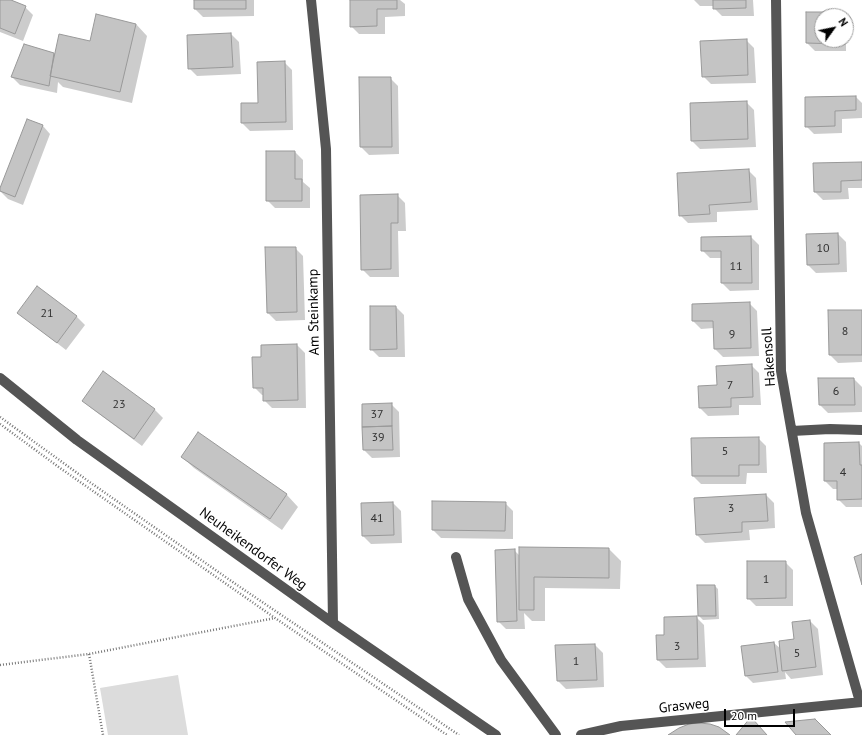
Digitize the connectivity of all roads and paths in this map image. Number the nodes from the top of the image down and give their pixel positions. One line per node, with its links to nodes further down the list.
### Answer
1 (311, 0): 10 (street, Am Steinkamp)
2 (776, 0): 7 (street, Hakensoll)
3 (0, 378): 10 (street, Neuheikendorfer Weg)
4 (0, 417): 16 (path)
5 (0, 424): 9 (path)
6 (862, 430): 7 (street)
7 (792, 431): 13 (street, Hakensoll)
8 (456, 557): 18 (street)
9 (275, 618): 11 (path); 15 (path)
10 (333, 624): 17 (street, Neuheikendorfer Weg)
11 (89, 654): 12 (path); 14 (path)
12 (0, 665)
13 (861, 702): 19 (street, Grasweg)
14 (103, 735)
15 (447, 735)
16 (459, 735)
17 (496, 735)
18 (556, 735)
19 (581, 735)

